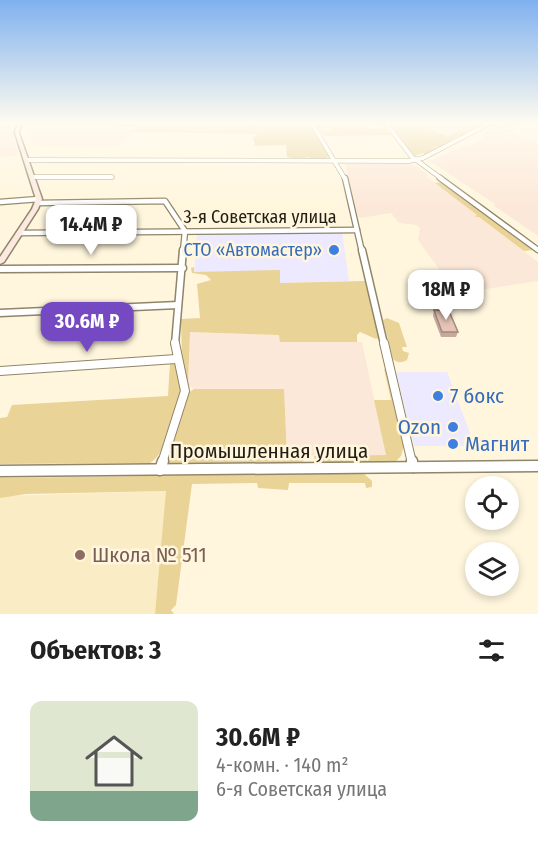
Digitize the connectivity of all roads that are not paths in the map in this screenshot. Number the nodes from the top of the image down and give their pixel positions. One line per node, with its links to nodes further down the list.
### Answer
1 (23, 151): 5 (main road)
2 (330, 151): 6 (street)
3 (408, 151): 7 (street)
4 (434, 151): 7 (street)
5 (26, 160): 6 (street); 8 (main road)
6 (336, 160): 7 (street); 12 (street)
7 (416, 160): 15 (street)
8 (33, 177): 9 (street); 10 (main road)
9 (112, 177)
10 (38, 201): 11 (street); 13 (street); 14 (main road)
11 (0, 202)
12 (357, 230): 13 (street, 3-я Советская улица); 24 (street)
13 (185, 231): 14 (street, 3-я Советская улица); 17 (street)
14 (19, 232): 16 (main road)
15 (538, 250)
16 (0, 262)
17 (183, 268): 18 (street); 19 (street)
18 (0, 269)
19 (178, 305): 20 (street); 21 (street)
20 (0, 313)
21 (176, 359): 22 (street); 25 (street)
22 (0, 371)
23 (538, 466): 24 (street, Промышленная улица)
24 (413, 467): 25 (street, Промышленная улица)
25 (160, 470): 26 (street, Промышленная улица)
26 (0, 471)

